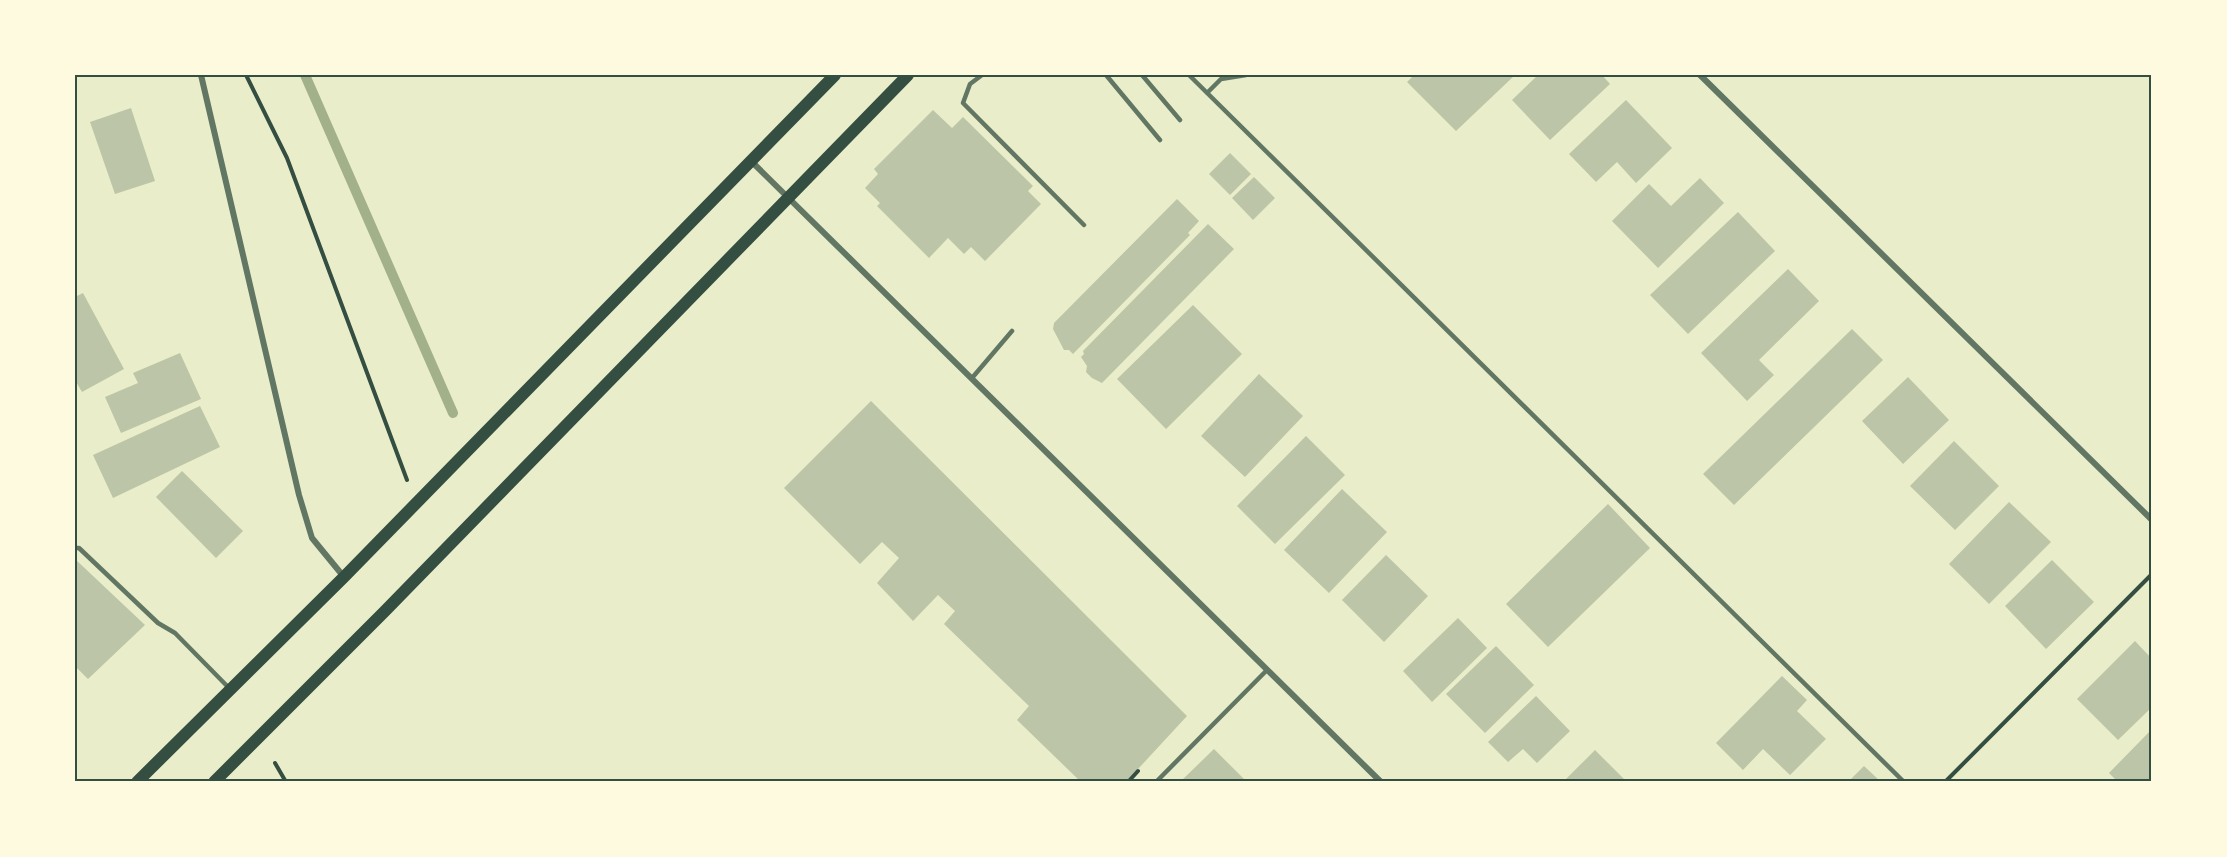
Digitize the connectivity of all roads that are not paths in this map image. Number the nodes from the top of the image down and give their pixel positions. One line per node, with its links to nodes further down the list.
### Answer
1 (201, 75): 20 (street)
2 (834, 75): 13 (main road)
3 (908, 75): 14 (main road)
4 (982, 75): 15 (lane)
5 (1106, 75): 12 (lane)
6 (1142, 75): 11 (lane)
7 (1190, 75): 10 (lane)
8 (1246, 75): 10 (lane)
9 (1700, 75): 18 (street)
10 (1207, 93): 27 (lane)
11 (1180, 120)
12 (1160, 140)
13 (750, 160): 14 (street); 20 (main road)
14 (789, 199): 17 (street); 24 (main road)
15 (1084, 225)
16 (1012, 331): 17 (lane)
17 (972, 378): 21 (street)
18 (2152, 520)
19 (75, 548): 22 (lane)
20 (344, 577): 22 (main road)
21 (1268, 670): 25 (lane); 26 (street)
22 (230, 689): 23 (main road)
23 (137, 782)
24 (214, 782)
25 (1156, 782)
26 (1381, 782)
27 (1904, 782)

